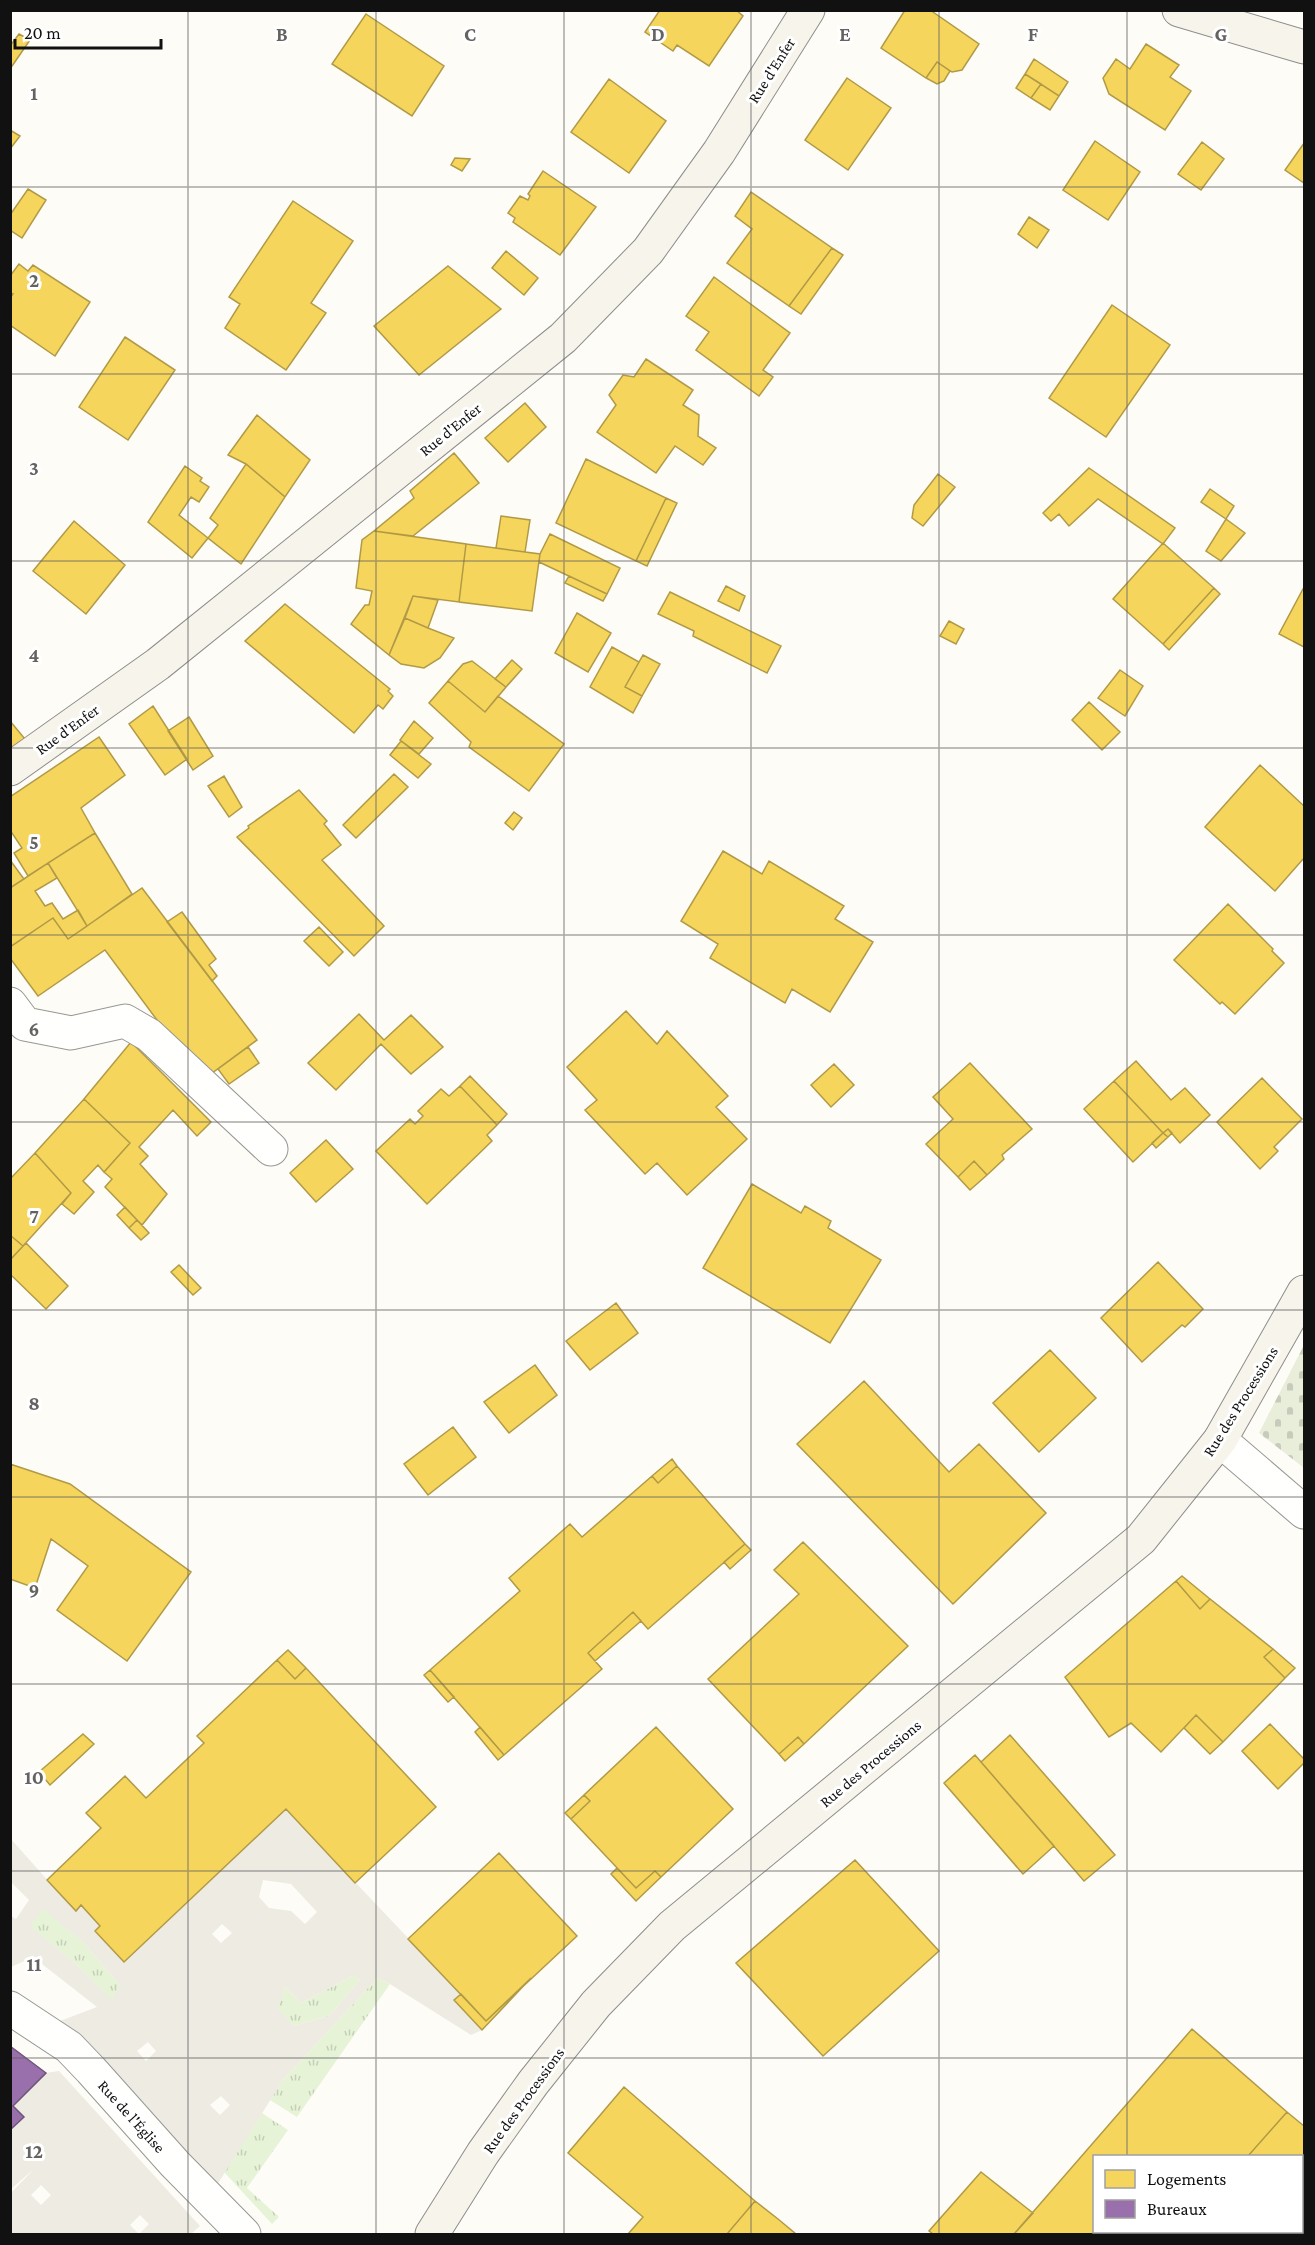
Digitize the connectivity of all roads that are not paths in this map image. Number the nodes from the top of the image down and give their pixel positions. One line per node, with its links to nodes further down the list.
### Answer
1 (808, 10): 4 (street, Rue d'Enfer)
2 (1179, 10): 3 (street)
3 (1305, 48)
4 (10, 769)
5 (10, 1004): 6 (street)
6 (271, 1149)
7 (1305, 1292): 8 (street, Rue des Processions)
8 (1220, 1440): 9 (street); 12 (street, Rue des Processions)
9 (1305, 1512)
10 (10, 2008): 11 (street, Rue de l'Église)
11 (244, 2235)
12 (432, 2235)

